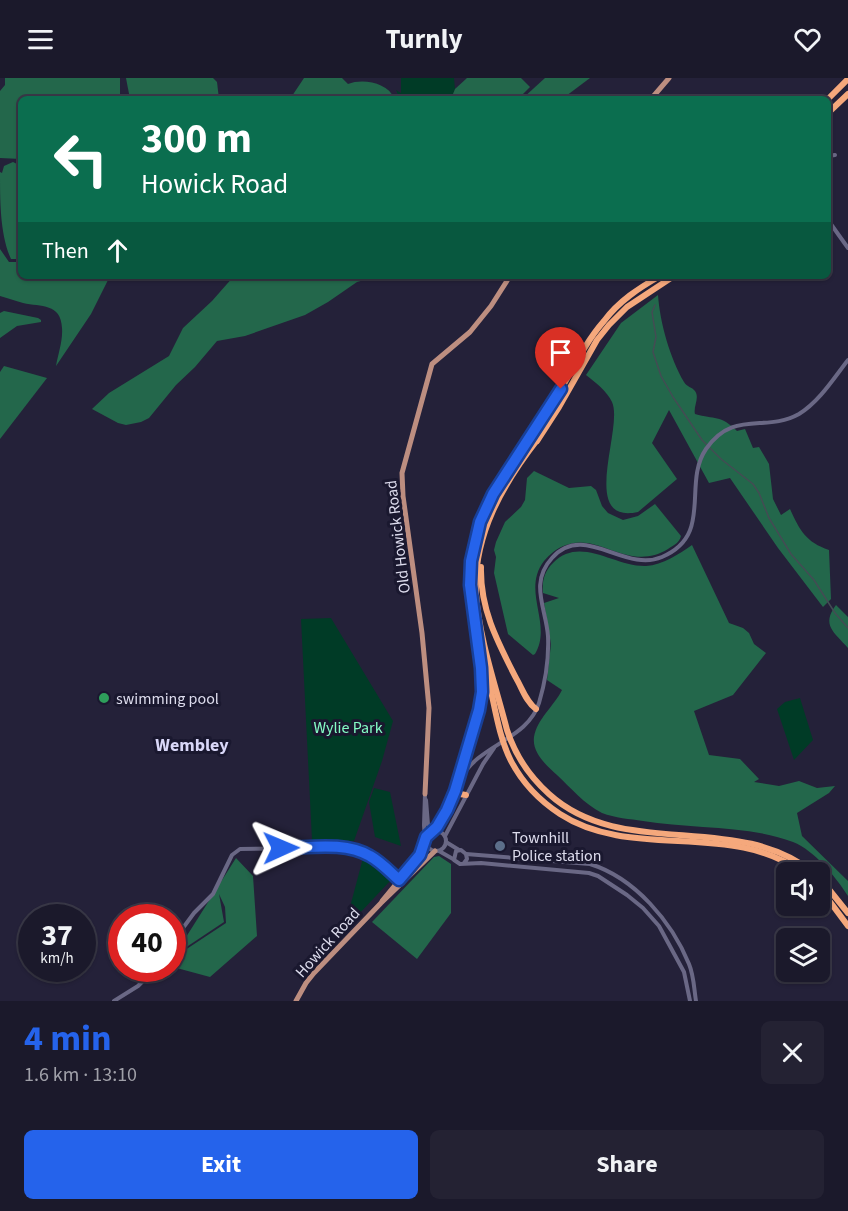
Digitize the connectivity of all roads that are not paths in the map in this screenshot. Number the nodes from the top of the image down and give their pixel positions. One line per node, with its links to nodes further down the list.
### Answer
1 (669, 78): 4 (main road)
2 (848, 79): 5 (highway)
3 (848, 93): 6 (highway)
4 (654, 96)
5 (831, 96)
6 (831, 109)
7 (835, 155): 8 (street)
8 (831, 156)
9 (831, 224): 10 (street)
10 (848, 248)
11 (508, 279): 21 (main road, Old Howick Road)
12 (655, 279): 15 (highway)
13 (669, 279): 15 (highway)
14 (848, 360): 18 (street)
15 (527, 451): 16 (highway); 17 (highway)
16 (483, 544): 18 (highway); 33 (highway)
17 (474, 617): 20 (highway); 32 (highway)
18 (536, 709): 19 (street)
19 (497, 746): 20 (street); 22 (street)
20 (455, 791): 22 (highway); 23 (street)
21 (426, 794): 23 (street, Old Howick Road); 25 (street, Old Howick Road)
22 (466, 795): 24 (street)
23 (433, 831): 24 (street); 25 (street)
24 (445, 836): 26 (street)
25 (426, 841): 28 (street); 36 (main road, Howick Road)
26 (446, 842): 27 (street); 28 (street)
27 (459, 850): 29 (street); 31 (street)
28 (437, 851): 31 (street); 36 (main road, Howick Road)
29 (466, 854): 30 (street); 34 (street)
30 (498, 856): 35 (street); 37 (street)
31 (454, 860): 34 (street)
32 (786, 862)
33 (799, 862)
34 (464, 863): 35 (street)
35 (497, 865): 39 (street)
36 (401, 882): 44 (street); 48 (main road, Howick Road)
37 (626, 884): 38 (street); 39 (street)
38 (632, 888): 41 (street); 50 (street)
39 (622, 891): 41 (street)
40 (830, 891): 43 (highway)
41 (627, 895): 49 (street)
42 (830, 902): 45 (highway)
43 (848, 913)
44 (186, 924)
45 (848, 926)
46 (142, 982): 47 (street)
47 (114, 1001)
48 (296, 1001)
49 (690, 1001)
50 (696, 1001)

